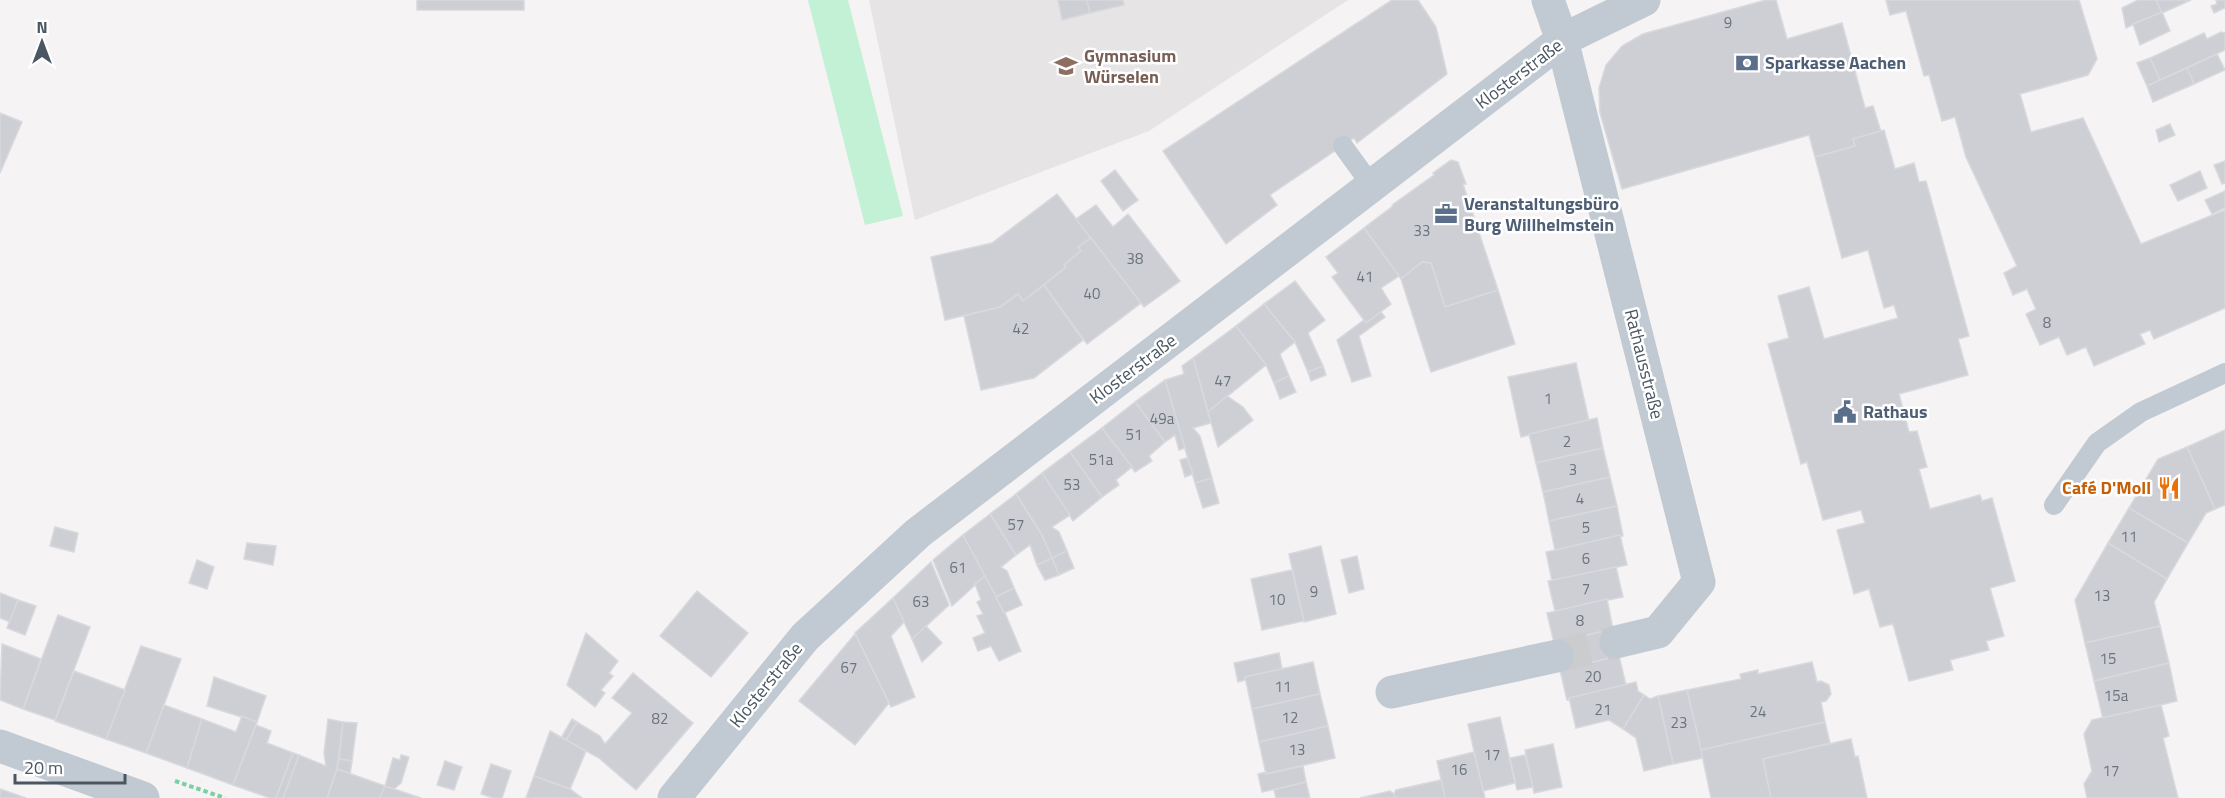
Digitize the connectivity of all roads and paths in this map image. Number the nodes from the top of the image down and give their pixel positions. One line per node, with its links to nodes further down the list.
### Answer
1 (1548, 0): 3 (street)
2 (1644, 0): 3 (street, Klosterstraße)
3 (1562, 40): 5 (street, Klosterstraße); 8 (street, Rathausstraße)
4 (1344, 146): 5 (lane)
5 (1372, 186): 13 (street, Klosterstraße)
6 (2225, 374): 7 (lane)
7 (2054, 505)
8 (1616, 642)
9 (1557, 656): 10 (street)
10 (1392, 692)
11 (0, 746): 12 (street)
12 (143, 798)
13 (674, 798)

